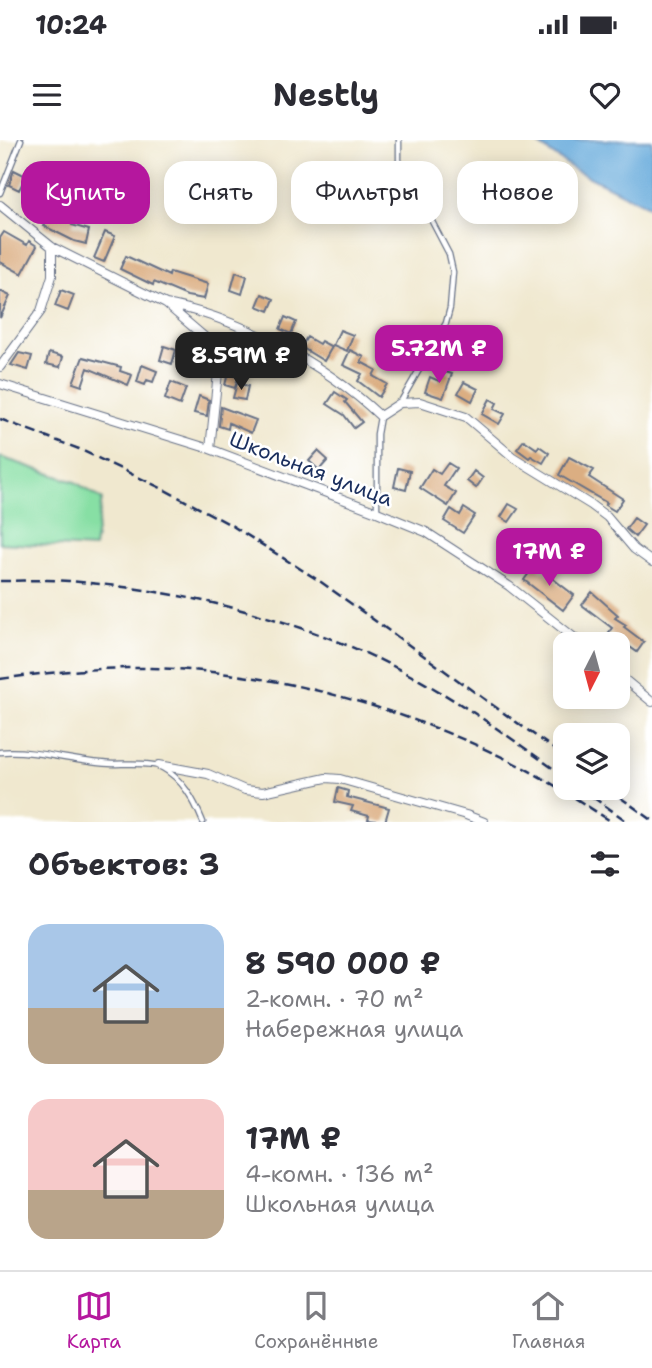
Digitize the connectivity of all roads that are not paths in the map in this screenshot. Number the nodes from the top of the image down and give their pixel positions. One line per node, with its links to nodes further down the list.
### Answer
1 (20, 140): 3 (lane)
2 (399, 140): 9 (lane)
3 (0, 193)
4 (0, 205): 5 (street)
5 (52, 247): 6 (street); 7 (street)
6 (166, 304): 10 (street); 11 (street)
7 (0, 367)
8 (0, 384): 11 (street, Школьная улица)
9 (400, 403): 10 (street); 13 (street)
10 (380, 416): 12 (lane)
11 (210, 449): 12 (street, Школьная улица)
12 (377, 512): 14 (street, Школьная улица)
13 (652, 562)
14 (567, 632)
15 (630, 684): 16 (street)
16 (652, 702)
17 (0, 752): 18 (lane)
18 (159, 765): 19 (lane); 20 (street)
19 (203, 822)
20 (485, 822)

